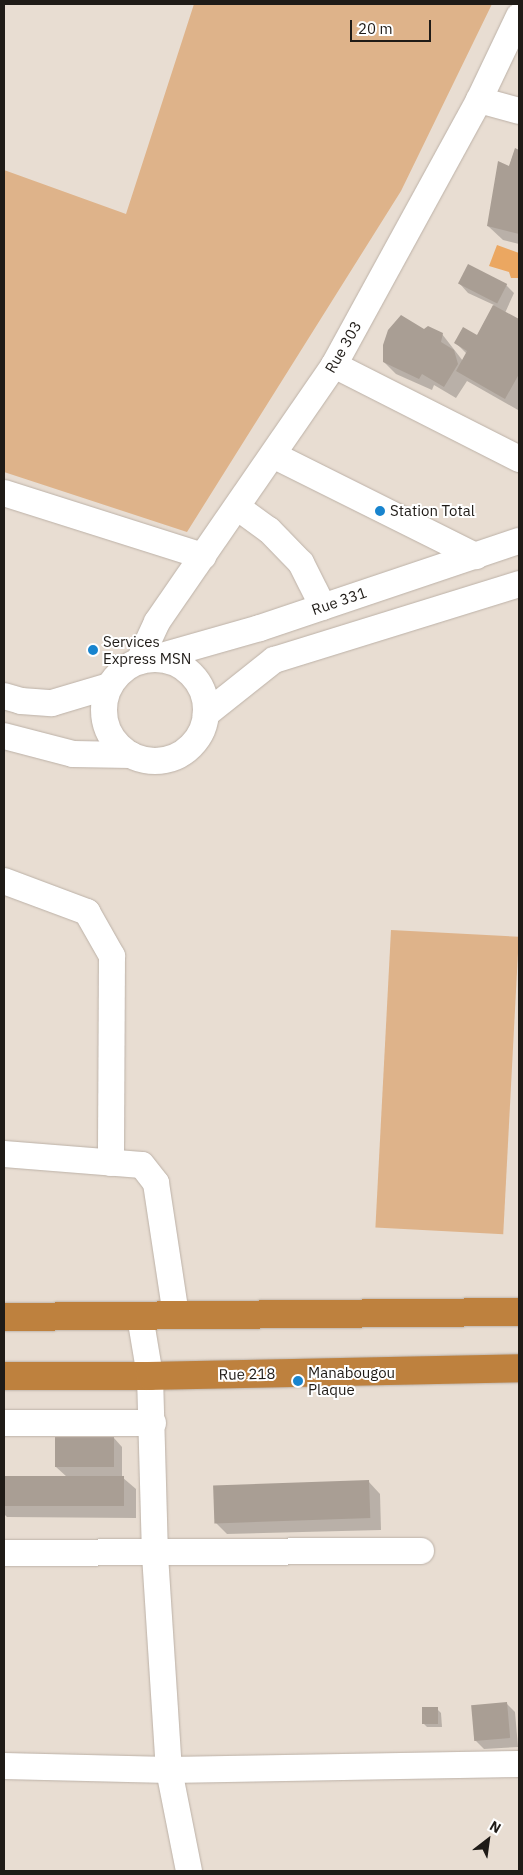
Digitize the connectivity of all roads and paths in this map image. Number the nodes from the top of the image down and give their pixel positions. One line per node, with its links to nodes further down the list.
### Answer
1 (519, 16): 2 (street, Rue 303)
2 (479, 100): 3 (street); 4 (street, Rue 303)
3 (519, 111)
4 (334, 365): 5 (street, Rue 303); 6 (street)
5 (273, 454): 8 (street, Rue 303); 11 (street)
6 (519, 459)
7 (4, 492): 10 (street)
8 (236, 507): 10 (street, Rue 303); 13 (street)
9 (519, 541): 11 (street, Rue 331)
10 (203, 556): 14 (street, Rue 303)
11 (476, 556): 13 (street, Rue 331)
12 (519, 584): 17 (street)
13 (323, 607): 14 (street, Rue 331)
14 (149, 659): 15 (street); 17 (street)
15 (109, 686): 16 (street); 19 (street)
16 (4, 696)
17 (206, 714): 19 (street)
18 (4, 736): 19 (street)
19 (131, 755)
20 (4, 881): 22 (street)
21 (4, 1154): 22 (street)
22 (111, 1162): 24 (street)
23 (519, 1312): 24 (highway)
24 (176, 1315): 25 (highway)
25 (140, 1316): 26 (highway); 29 (street)
26 (4, 1317)
27 (519, 1368): 29 (highway, Rue 218)
28 (4, 1376): 29 (highway, Rue 218)
29 (150, 1376): 31 (street)
30 (4, 1423): 31 (street)
31 (153, 1423): 34 (street)
32 (421, 1551): 34 (street)
33 (4, 1553): 34 (street)
34 (155, 1555): 37 (street)
35 (519, 1764): 37 (street)
36 (4, 1766): 37 (street)
37 (169, 1770): 38 (street)
38 (189, 1871)

